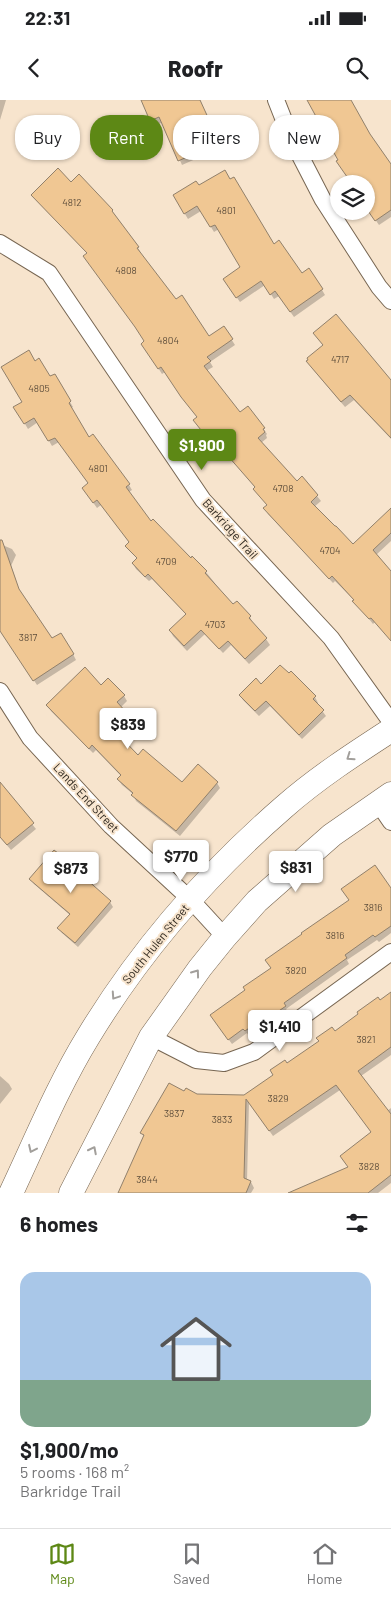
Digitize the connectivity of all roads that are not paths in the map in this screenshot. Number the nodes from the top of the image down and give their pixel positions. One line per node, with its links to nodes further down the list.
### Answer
1 (276, 100): 3 (street)
2 (0, 243): 5 (street, Barkridge Trail)
3 (391, 301)
4 (0, 691): 8 (street, Lands End Street)
5 (391, 722)
6 (391, 730): 8 (main road, South Hulen Street, one-way to 8)
7 (387, 807): 9 (main road)
8 (191, 900): 9 (street, Lands End Street); 13 (main road, South Hulen Street, one-way to 13)
9 (225, 937): 11 (main road, one-way to 9)
10 (391, 952): 11 (street)
11 (151, 1036): 14 (main road, one-way to 11)
12 (0, 1188): 13 (main road)
13 (10, 1193)
14 (71, 1193)

